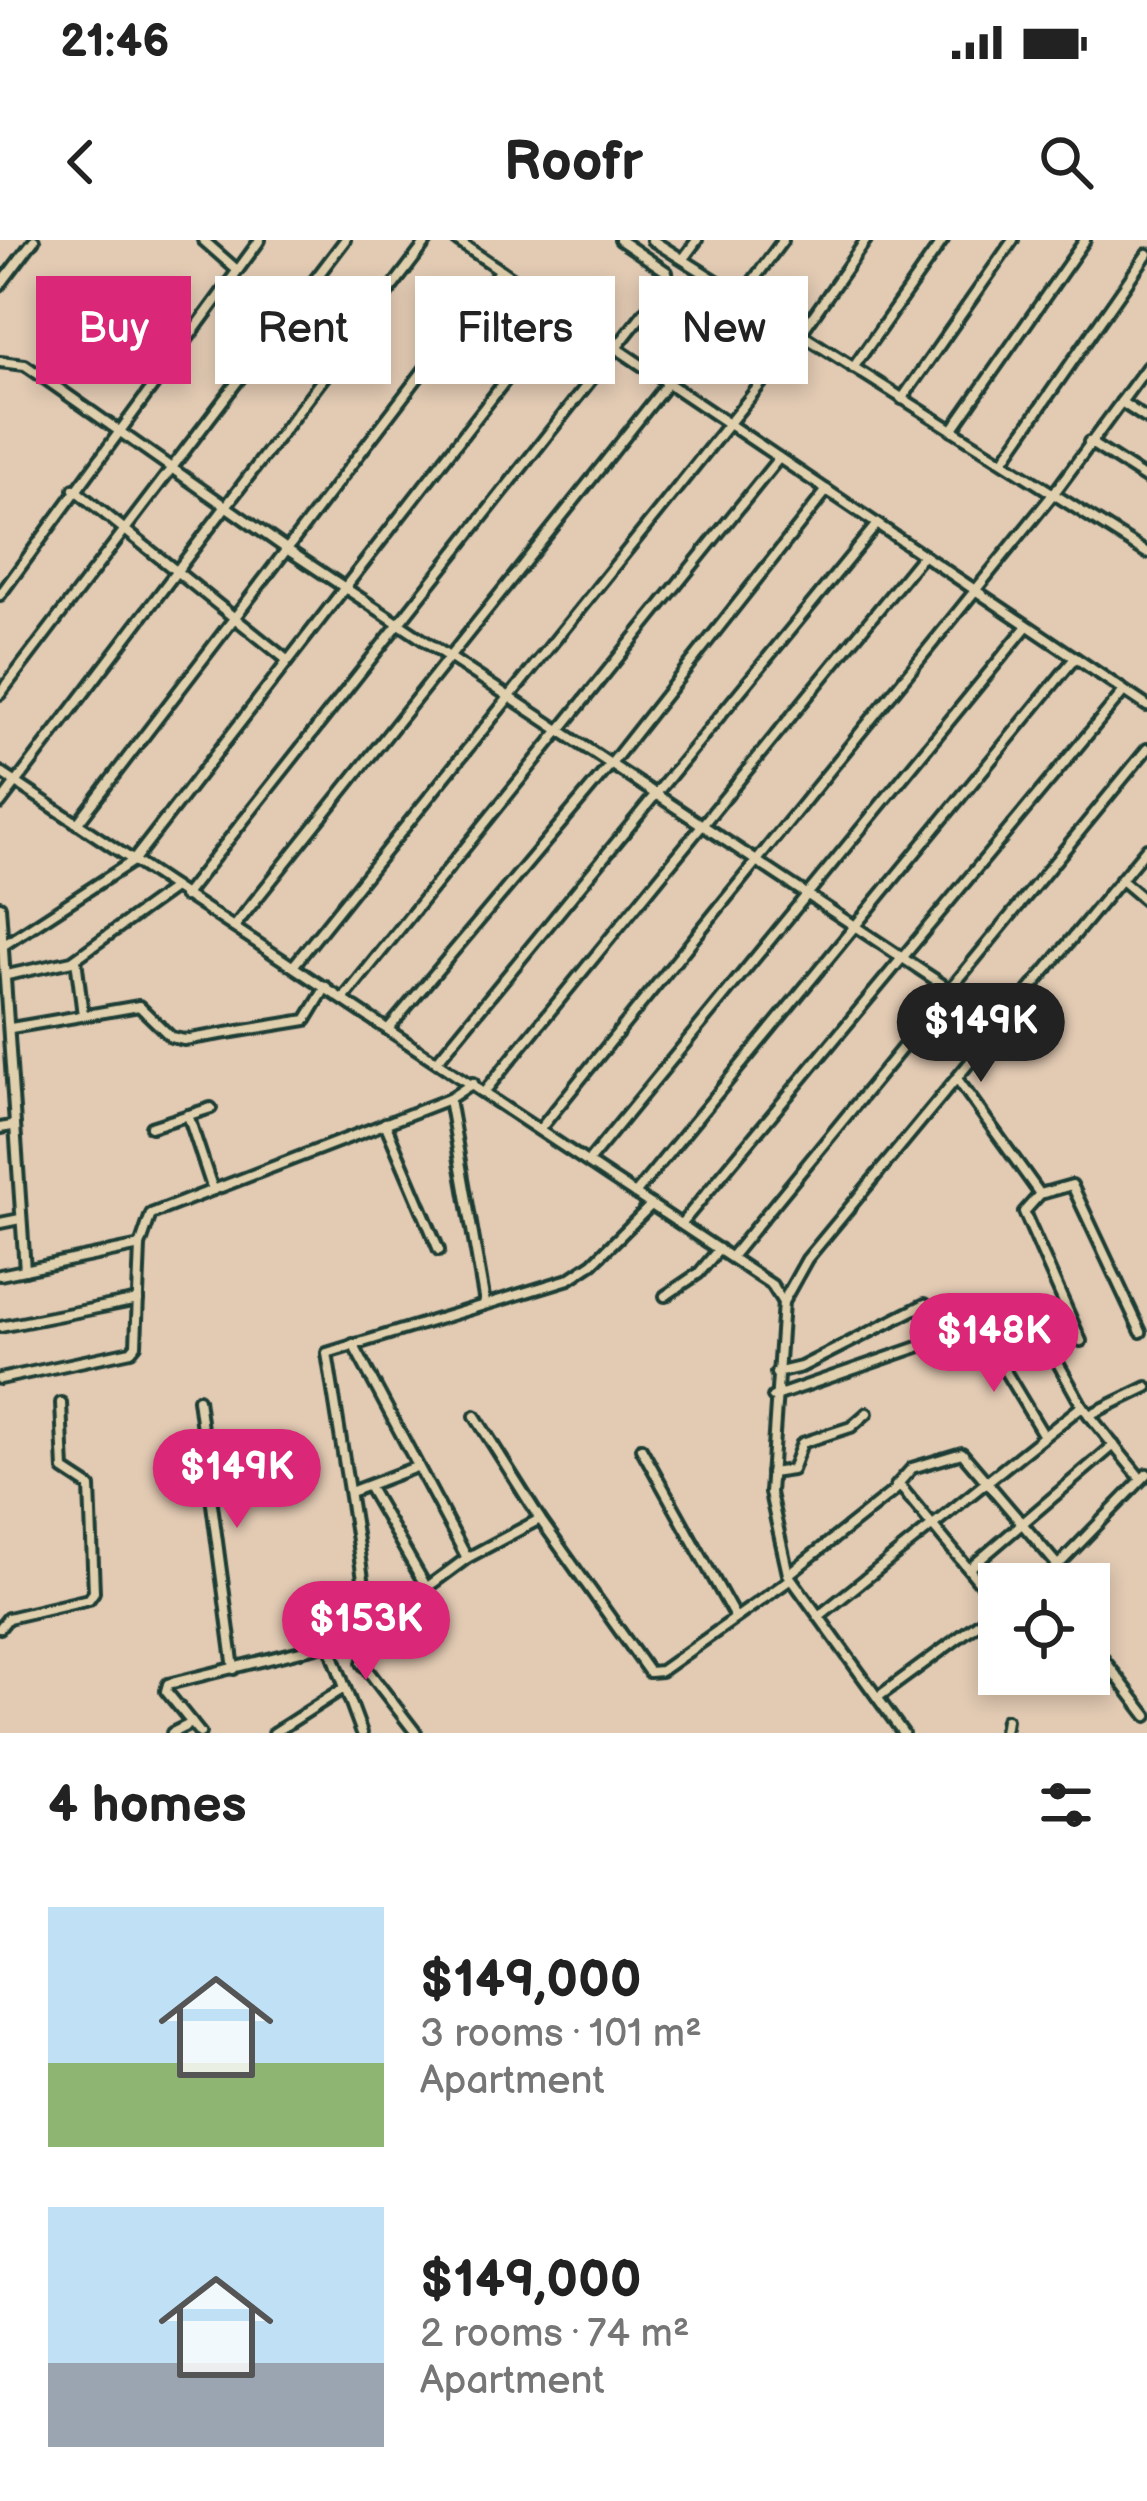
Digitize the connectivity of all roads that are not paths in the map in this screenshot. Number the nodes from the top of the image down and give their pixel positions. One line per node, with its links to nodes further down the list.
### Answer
1 (34, 240): 22 (street)
2 (203, 240): 17 (street)
3 (260, 240): 17 (street)
4 (344, 240): 44 (street)
5 (428, 240): 49 (street)
6 (456, 240): 18 (street)
7 (620, 240): 25 (street)
8 (652, 240): 16 (street)
9 (698, 240): 16 (street)
10 (783, 240): 21 (street)
11 (866, 240): 23 (street)
12 (943, 240): 28 (street)
13 (1013, 240): 35 (street)
14 (1085, 240): 39 (street)
15 (1147, 254): 43 (street)
16 (683, 259): 20 (street)
17 (237, 270): 40 (street)
18 (500, 270): 19 (street); 52 (street)
19 (509, 276)
20 (709, 276)
21 (756, 276)
22 (0, 285)
23 (808, 323)
24 (808, 340): 28 (street)
25 (615, 346)
26 (0, 362): 40 (street)
27 (1147, 367): 29 (street)
28 (853, 368): 35 (street)
29 (1143, 381): 36 (street)
30 (502, 384): 56 (street)
31 (585, 384): 60 (street)
32 (667, 384): 62 (street)
33 (669, 384): 38 (street)
34 (760, 384): 38 (street)
35 (902, 399): 39 (street)
36 (1121, 402): 37 (street); 41 (street)
37 (1147, 419)
38 (728, 424): 42 (street); 67 (street)
39 (952, 430): 43 (street)
40 (116, 432): 44 (street); 46 (street)
41 (1090, 442): 45 (street); 48 (street)
42 (779, 458): 47 (street); 69 (street)
43 (1003, 461): 48 (street)
44 (169, 468): 49 (street); 51 (street)
45 (1147, 479)
46 (74, 489): 51 (street); 58 (street)
47 (827, 490): 50 (street); 71 (street)
48 (1054, 493): 53 (street); 57 (street)
49 (227, 508): 52 (street); 55 (street)
50 (877, 524): 54 (street); 74 (street)
51 (123, 526): 55 (street); 66 (street)
52 (289, 550): 56 (street); 59 (street)
53 (1147, 553)
54 (922, 555): 57 (street); 77 (street)
55 (178, 572): 59 (street); 73 (street)
56 (345, 585): 60 (street); 64 (street)
57 (975, 590): 61 (street); 79 (street)
58 (0, 595)
59 (235, 617): 64 (street); 76 (street)
60 (398, 622): 62 (street); 84 (street)
61 (1028, 626): 63 (street); 83 (street)
62 (454, 658): 67 (street); 87 (street)
63 (1075, 658): 65 (street); 88 (street)
64 (287, 660): 80 (street)
65 (1124, 691): 68 (street); 90 (street)
66 (0, 694)
67 (512, 696): 69 (street); 92 (street)
68 (1147, 706)
69 (562, 731): 71 (street); 96 (street)
70 (1147, 749): 95 (street)
71 (610, 764): 74 (street); 100 (street)
72 (0, 772): 73 (street)
73 (16, 783): 75 (street); 76 (street)
74 (657, 797): 77 (street); 101 (street)
75 (0, 804)
76 (77, 824): 80 (street)
77 (706, 825): 79 (street); 106 (street)
78 (1147, 848): 81 (street)
79 (756, 860): 83 (street); 114 (street)
80 (134, 861): 82 (street); 89 (street)
81 (1121, 880): 85 (street); 98 (street)
82 (174, 888): 84 (street); 91 (street)
83 (808, 894): 88 (street); 115 (street)
84 (184, 896): 87 (street)
85 (1147, 902)
86 (0, 906): 89 (street)
87 (234, 927): 92 (street)
88 (857, 927): 90 (street); 119 (street)
89 (4, 945): 93 (street)
90 (903, 957): 95 (street); 124 (street)
91 (76, 959): 93 (street); 97 (street)
92 (294, 965): 94 (street)
93 (7, 975): 99 (street)
94 (326, 987): 96 (street); 97 (street)
95 (952, 991): 98 (street); 128 (street)
96 (344, 998): 100 (street)
97 (83, 1015): 99 (street)
98 (1002, 1024): 104 (street)
99 (11, 1028): 102 (street)
100 (389, 1028): 101 (street)
101 (438, 1060): 105 (street)
102 (11, 1076): 103 (street); 111 (street)
103 (0, 1078)
104 (958, 1080): 120 (street); 133 (street)
105 (473, 1083): 106 (street); 107 (street)
106 (485, 1091): 114 (street)
107 (449, 1099): 110 (street); 134 (street)
108 (211, 1108): 109 (street)
109 (188, 1115): 112 (street); 118 (street)
110 (385, 1123): 118 (street); 126 (street)
111 (12, 1126): 113 (street); 116 (street)
112 (151, 1127)
113 (0, 1128)
114 (540, 1129): 115 (street)
115 (588, 1162): 119 (street)
116 (16, 1171): 117 (street); 122 (street)
117 (0, 1174)
118 (213, 1190): 125 (street)
119 (634, 1193): 121 (street)
120 (1040, 1193): 138 (street); 139 (street)
121 (651, 1204): 124 (street); 134 (street)
122 (20, 1219): 123 (street); 129 (street)
123 (0, 1223)
124 (681, 1224): 127 (street)
125 (140, 1246): 129 (street); 132 (street)
126 (440, 1250)
127 (719, 1250): 128 (street); 131 (street)
128 (731, 1257): 133 (street)
129 (25, 1270): 130 (street)
130 (0, 1275)
131 (665, 1296)
132 (138, 1300): 136 (street); 142 (street)
133 (783, 1302): 141 (street)
134 (485, 1303): 140 (street)
135 (1030, 1313): 147 (street)
136 (0, 1327)
137 (981, 1331): 150 (street)
138 (1141, 1332)
139 (1081, 1341)
140 (353, 1344): 153 (street); 159 (street)
141 (776, 1373): 144 (street); 144 (street)
142 (0, 1379)
143 (1146, 1388): 147 (street)
144 (773, 1396): 154 (street)
145 (198, 1399): 178 (street)
146 (61, 1403): 174 (street)
147 (1086, 1410): 150 (street); 151 (street)
148 (867, 1413): 154 (street)
149 (476, 1416): 160 (street)
150 (1044, 1436): 156 (street)
151 (1114, 1445): 155 (street); 161 (street)
152 (641, 1448): 171 (street)
153 (416, 1467): 157 (street); 163 (street)
154 (770, 1473): 167 (street)
155 (1144, 1476): 165 (street)
156 (988, 1481): 158 (street); 161 (street); 162 (street)
157 (368, 1486): 159 (street); 169 (street)
158 (894, 1488): 162 (street); 167 (street)
159 (353, 1492): 173 (street)
160 (540, 1519): 163 (street); 171 (street)
161 (1022, 1521): 164 (street); 166 (street)
162 (934, 1526): 166 (street); 170 (street)
163 (467, 1558): 169 (street)
164 (1056, 1563)
165 (1063, 1563)
166 (969, 1569): 168 (street)
167 (790, 1577): 170 (street); 171 (street)
168 (978, 1580)
169 (428, 1590): 173 (street)
170 (819, 1616): 180 (street)
171 (735, 1617)
172 (978, 1623): 180 (street)
173 (376, 1627): 175 (street)
174 (0, 1628)
175 (330, 1647): 178 (street); 179 (street)
176 (362, 1663): 184 (street)
177 (1110, 1668): 181 (street)
178 (234, 1669): 183 (street)
179 (344, 1688): 187 (street); 188 (street)
180 (878, 1697): 189 (street)
181 (1147, 1717)
182 (1006, 1720): 190 (street)
183 (192, 1723): 185 (street); 186 (street)
184 (416, 1732)
185 (172, 1733)
186 (200, 1733)
187 (274, 1733)
188 (362, 1733)
189 (903, 1733)
190 (1004, 1733)

